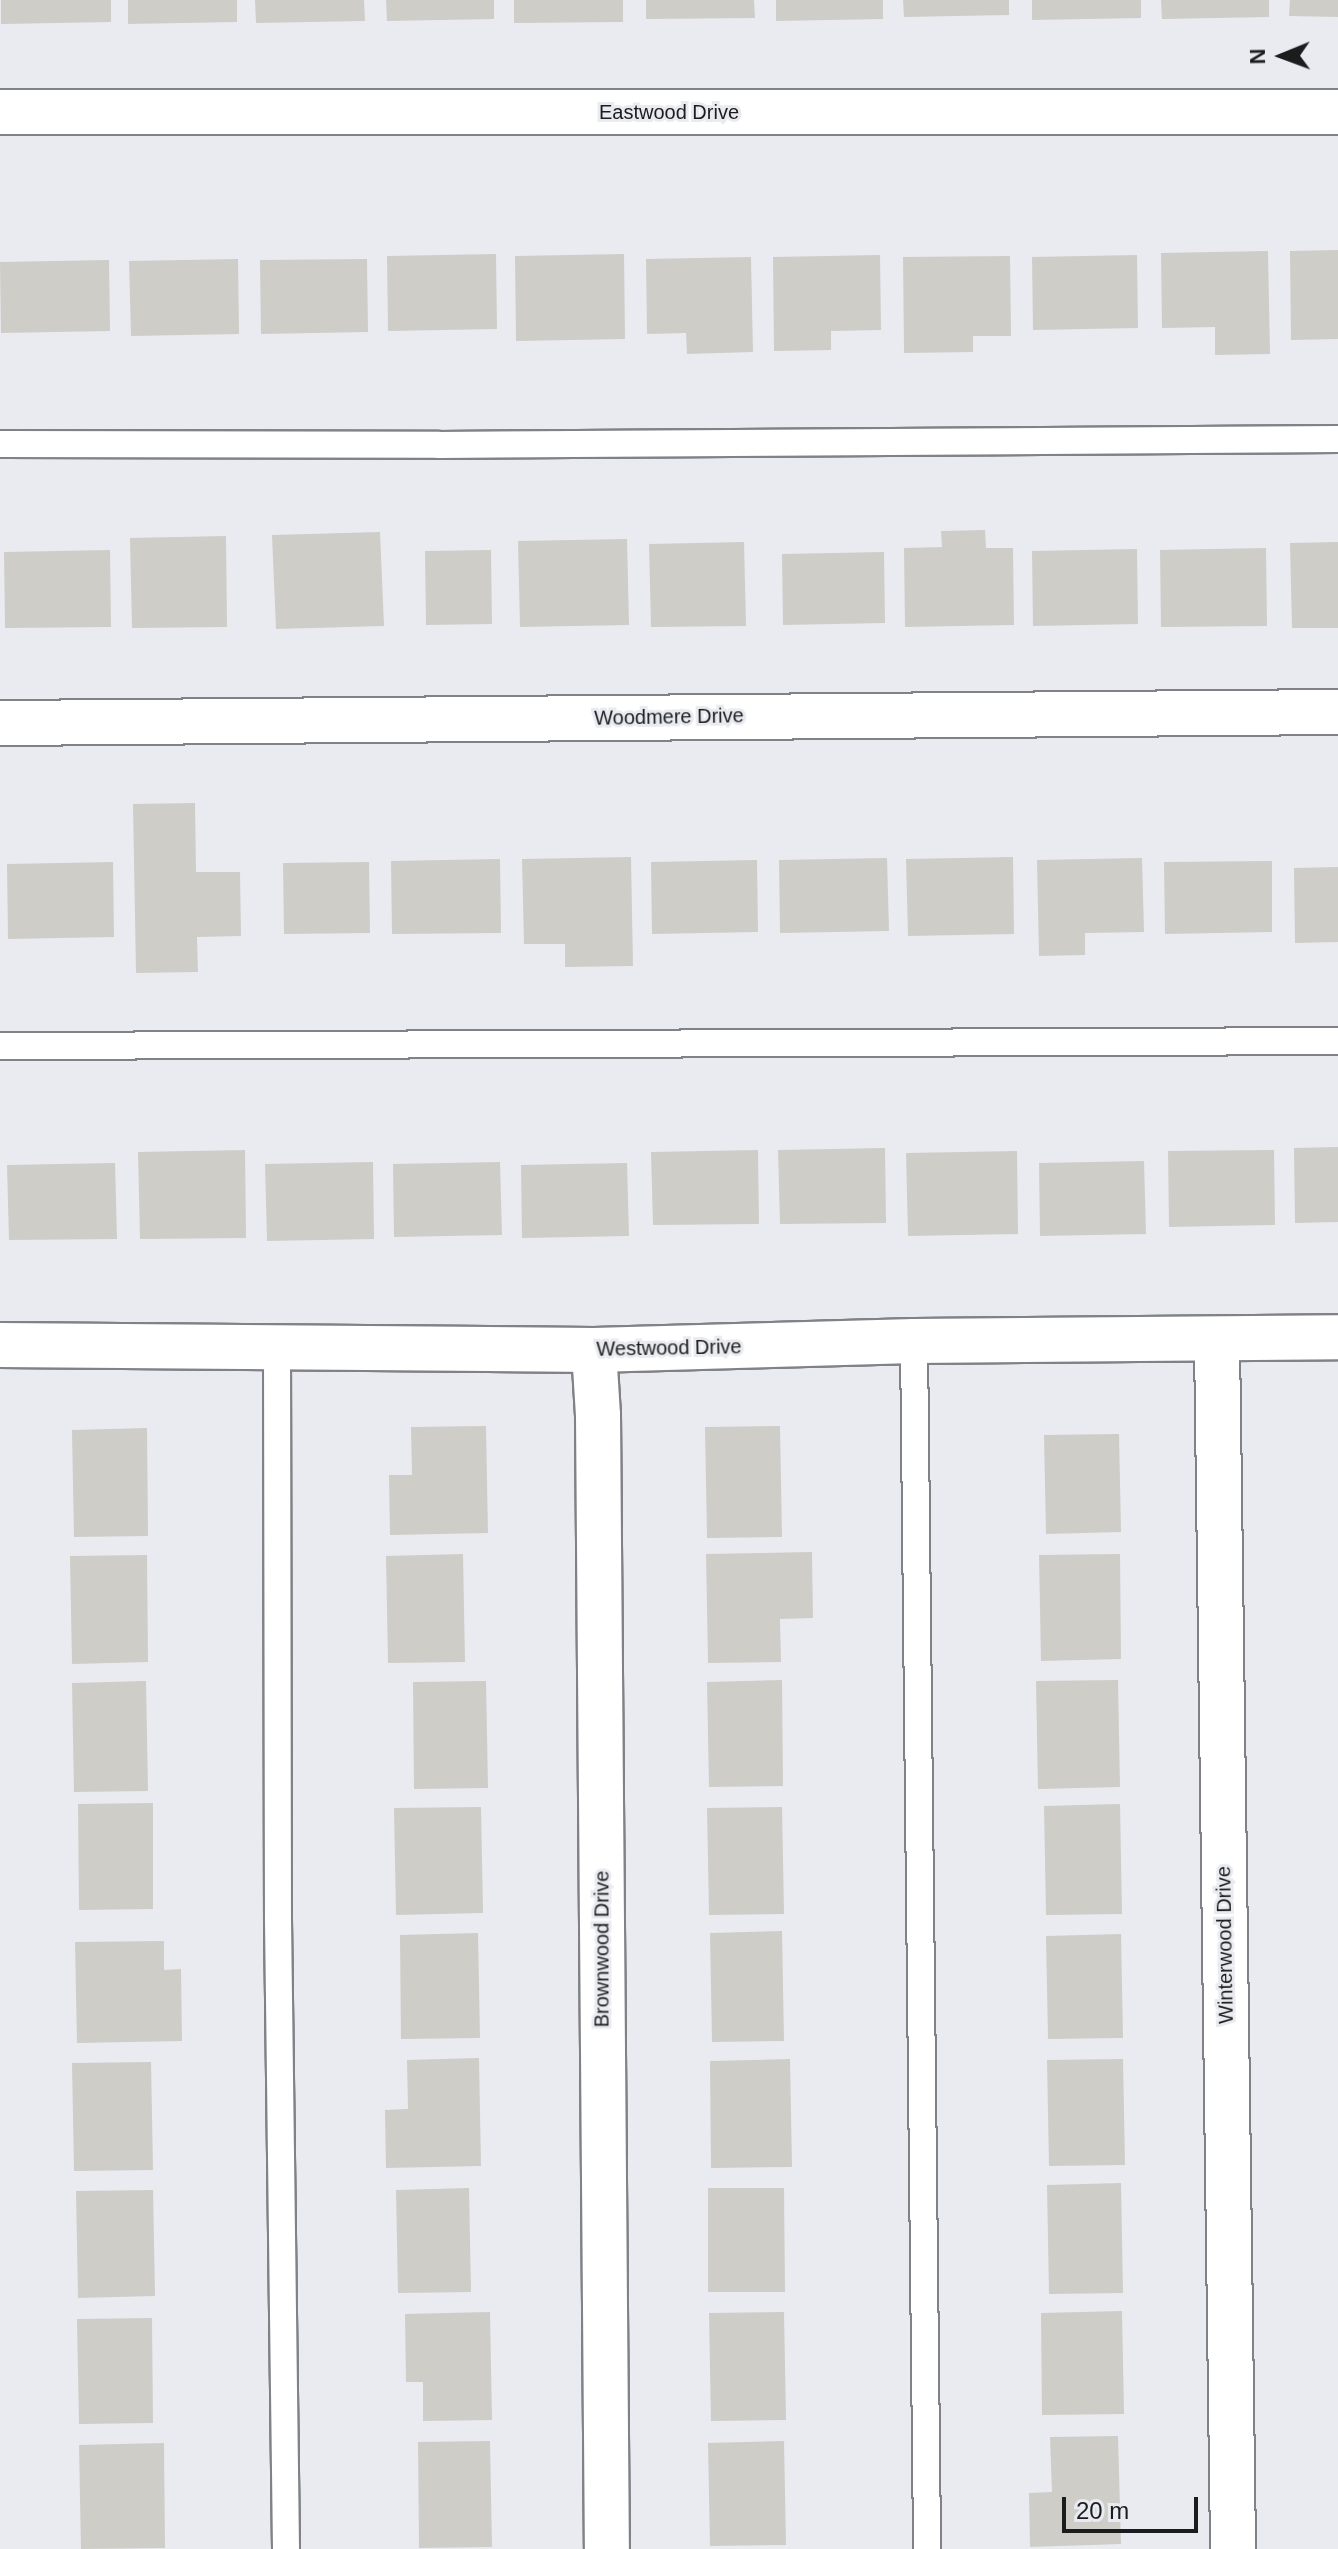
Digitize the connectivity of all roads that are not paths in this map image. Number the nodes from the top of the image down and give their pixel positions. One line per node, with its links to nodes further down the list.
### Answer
1 (0, 112): 2 (street, Eastwood Drive)
2 (1338, 112)
3 (1338, 439): 4 (lane)
4 (0, 444)
5 (1338, 712): 6 (street, Woodmere Drive)
6 (0, 723)
7 (1338, 1041): 8 (lane)
8 (0, 1046)
9 (1338, 1337): 11 (street, Westwood Drive)
10 (914, 1341): 11 (street, Westwood Drive); 14 (street, Westwood Drive); 17 (lane)
11 (1217, 1341): 18 (street, Winterwood Drive)
12 (0, 1345): 13 (street, Westwood Drive)
13 (277, 1347): 14 (street, Westwood Drive); 15 (lane)
14 (594, 1350): 16 (street, Brownwood Drive)
15 (286, 2549)
16 (607, 2549)
17 (927, 2549)
18 (1233, 2549)

